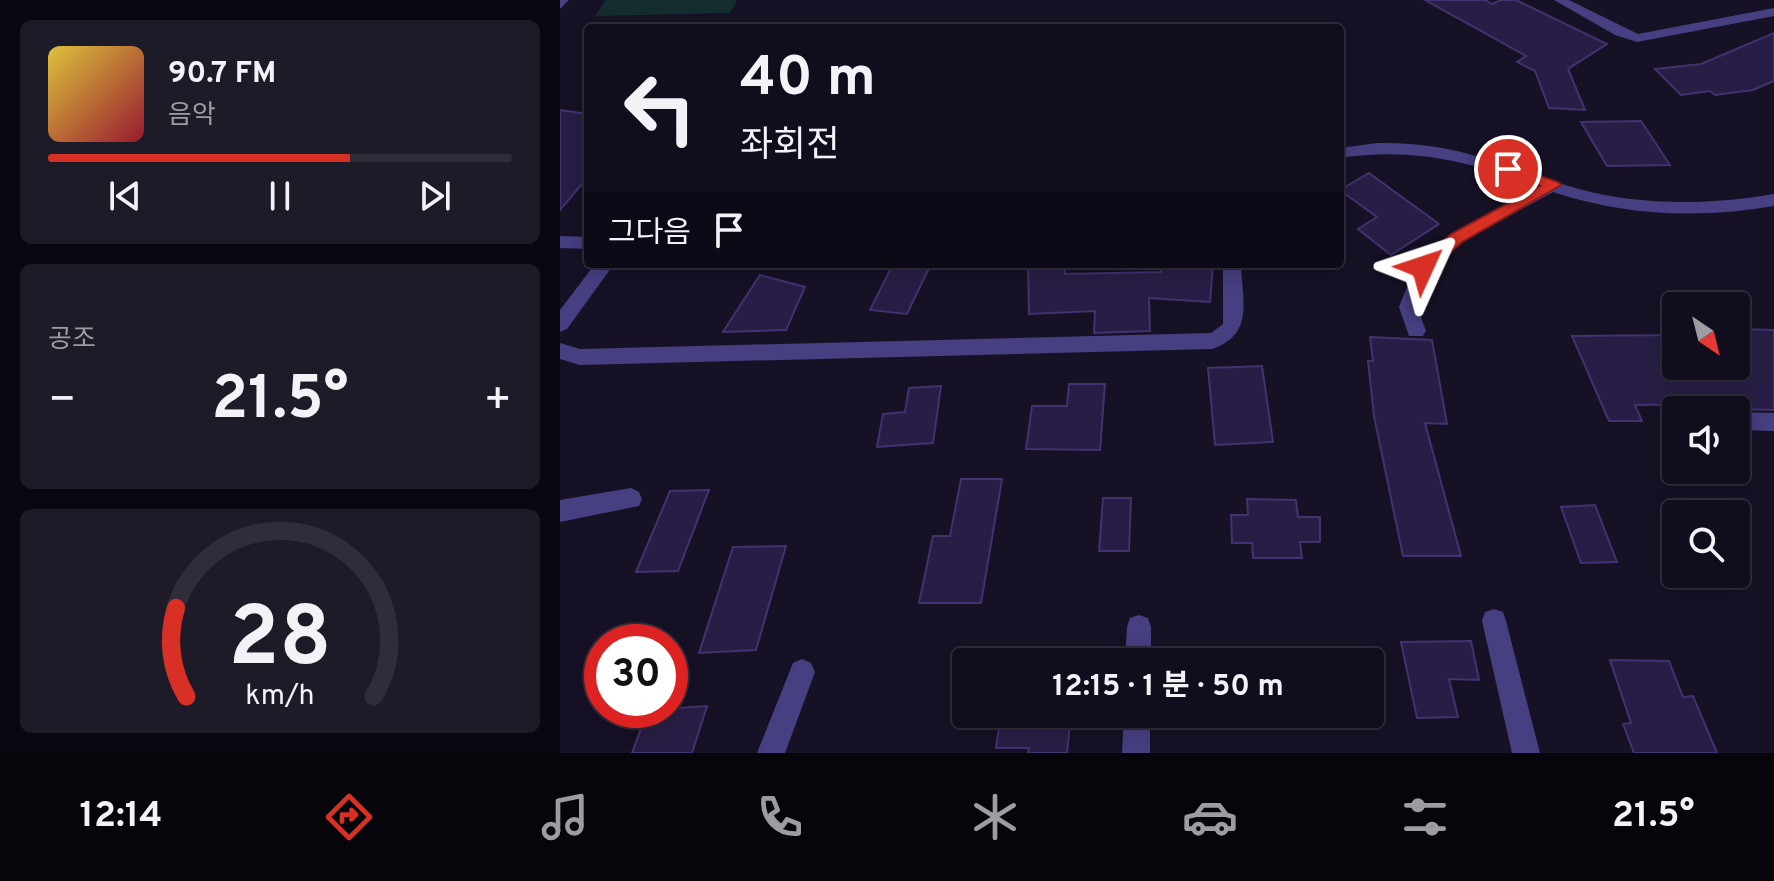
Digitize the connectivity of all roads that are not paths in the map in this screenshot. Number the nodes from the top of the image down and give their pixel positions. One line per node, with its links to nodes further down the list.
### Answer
1 (1560, 0): 2 (street)
2 (1774, 12)
3 (1344, 153): 4 (street)
4 (1553, 185): 5 (street); 11 (street)
5 (1774, 200)
6 (560, 242): 7 (street)
7 (584, 243)
8 (602, 268): 10 (street)
9 (1232, 268): 12 (street)
10 (560, 324)
11 (1416, 331)
12 (560, 351)
13 (1750, 421): 14 (street)
14 (1774, 422)
15 (631, 499): 16 (street)
16 (560, 511)
17 (1494, 621): 24 (street)
18 (1139, 627): 19 (street)
19 (1138, 648)
20 (802, 672): 22 (street)
21 (1137, 728): 23 (street)
22 (771, 753)
23 (1136, 753)
24 (1526, 753)

